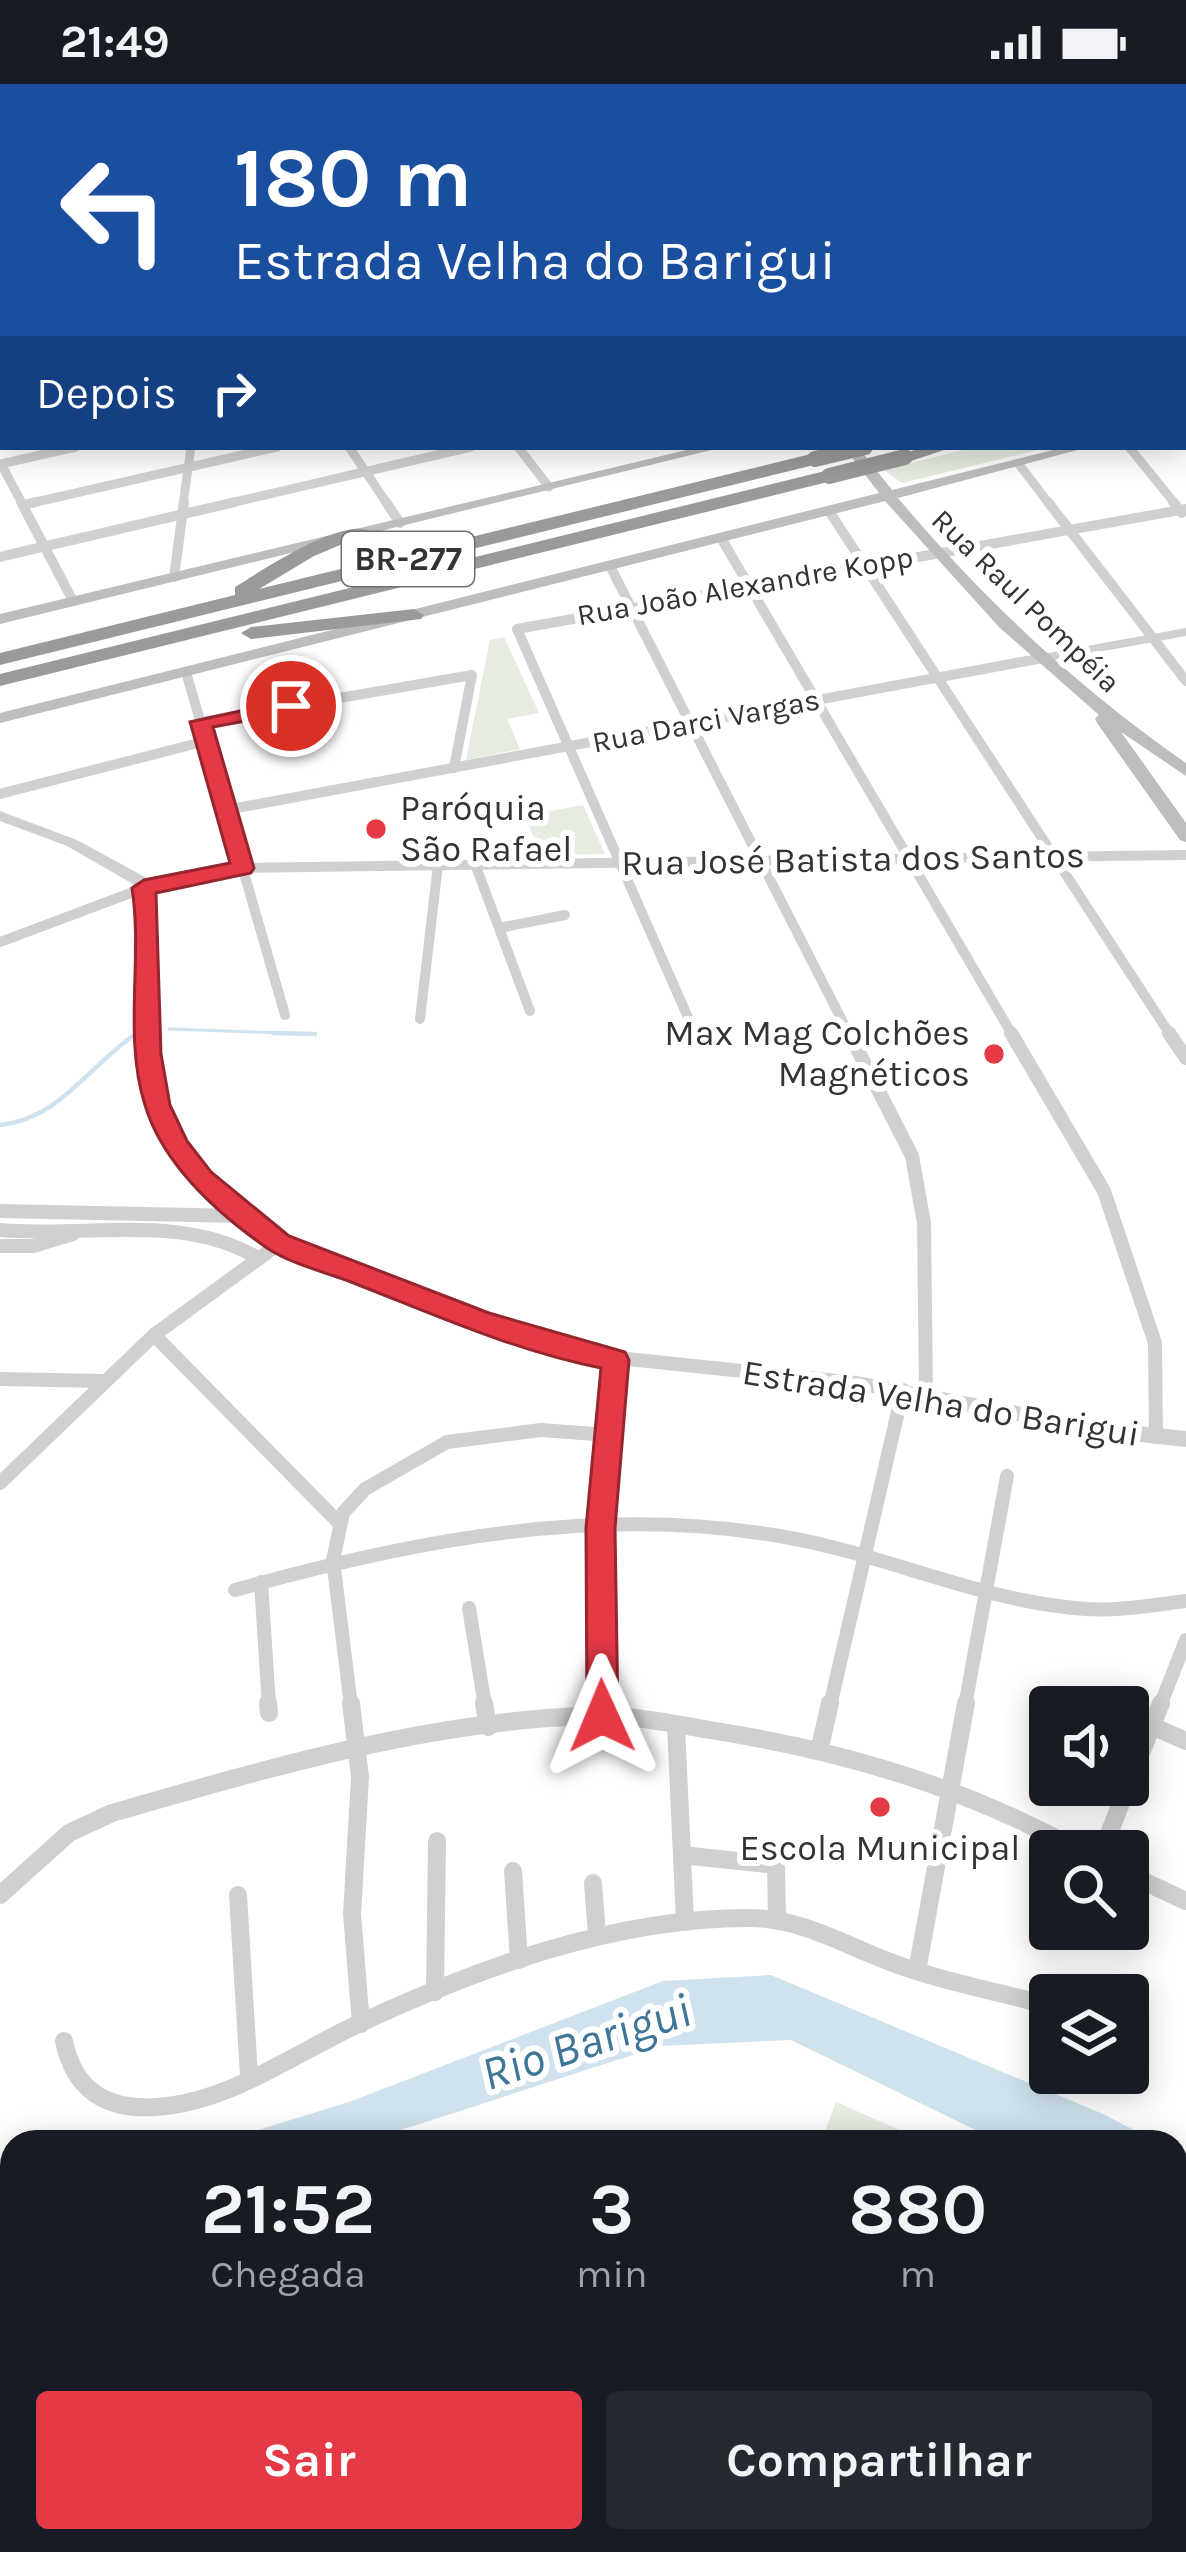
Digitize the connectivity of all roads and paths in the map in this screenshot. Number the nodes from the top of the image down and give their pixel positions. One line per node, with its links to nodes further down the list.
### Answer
1 (63, 450): 14 (street)
2 (191, 450): 15 (street)
3 (264, 450): 15 (street)
4 (351, 450): 17 (street)
5 (520, 450): 18 (street)
6 (690, 450): 18 (main road)
7 (853, 450): 19 (main road, Rua Raul Pompéia)
8 (859, 450): 16 (highway, BR-277, bridge)
9 (932, 450): 16 (highway, BR-277, bridge)
10 (1070, 450): 13 (main road)
11 (1132, 450): 22 (street)
12 (437, 451): 17 (street)
13 (1018, 463): 19 (main road); 25 (street)
14 (1, 464): 20 (street)
15 (188, 467): 20 (street); 23 (street)
16 (822, 467): 39 (highway, BR-277); 42 (highway, BR-277)
17 (366, 472): 23 (street); 24 (street)
18 (549, 487): 24 (main road)
19 (887, 496): 21 (main road); 29 (main road, Rua Raul Pompéia)
20 (23, 505): 28 (street)
21 (829, 511): 27 (main road); 31 (street)
22 (1184, 512): 25 (street, Rua João Alexandre Kopp)
23 (182, 514): 28 (street); 33 (street)
24 (400, 523): 26 (main road)
25 (1070, 530): 29 (street, Rua João Alexandre Kopp); 41 (street)
26 (362, 532): 33 (main road); 39 (highway)
27 (721, 538): 32 (main road); 34 (street)
28 (44, 546): 30 (street); 35 (street)
29 (934, 553): 31 (street, Rua João Alexandre Kopp); 43 (main road, Rua Raul Pompéia)
30 (0, 556)
31 (865, 565): 34 (street, Rua João Alexandre Kopp); 46 (street)
32 (610, 566): 36 (street); 37 (main road)
33 (174, 577): 35 (main road)
34 (749, 585): 36 (street, Rua João Alexandre Kopp); 49 (street)
35 (73, 601): 38 (main road)
36 (631, 605): 53 (street); 57 (street, Rua João Alexandre Kopp)
37 (414, 615): 42 (highway); 45 (main road)
38 (0, 619)
39 (158, 620): 44 (highway, BR-277)
40 (1186, 632): 41 (street, Rua Darci Vargas)
41 (1153, 638): 43 (street, Rua Darci Vargas); 48 (street)
42 (128, 649): 47 (highway, BR-277)
43 (1043, 658): 46 (street, Rua Darci Vargas); 50 (main road, Rua Raul Pompéia)
44 (0, 659)
45 (186, 672): 51 (main road); 52 (street)
46 (938, 678): 49 (street, Rua Darci Vargas); 66 (street)
47 (0, 680)
48 (1186, 681)
49 (817, 700): 53 (street, Rua Darci Vargas); 67 (street)
50 (1092, 703): 54 (main road); 56 (main road, Rua Raul Pompéia)
51 (0, 718)
52 (201, 722): 55 (street); 58 (street)
53 (692, 724): 57 (street, Rua Darci Vargas); 68 (street)
54 (1117, 740): 56 (main road); 59 (main road)
55 (206, 741): 61 (street); 62 (street)
56 (1141, 741): 59 (main road); 60 (main road, Rua Raul Pompéia)
57 (566, 747): 58 (street, Rua Darci Vargas); 69 (street)
58 (454, 768): 62 (street, Rua Darci Vargas)
59 (1138, 768): 64 (main road)
60 (1186, 771)
61 (0, 794)
62 (226, 811): 72 (street)
63 (0, 816): 73 (street)
64 (1186, 836)
65 (1186, 855): 66 (street, Rua José Batista dos Santos)
66 (1055, 857): 67 (street, Rua José Batista dos Santos); 81 (street)
67 (910, 859): 68 (street, Rua José Batista dos Santos); 96 (street)
68 (762, 861): 69 (street, Rua José Batista dos Santos); 94 (street)
69 (619, 862): 71 (street, Rua José Batista dos Santos); 80 (street)
70 (438, 865): 71 (street, Rua José Batista dos Santos); 72 (street, Rua José Batista dos Santos); 79 (street)
71 (475, 865): 75 (street)
72 (242, 868): 73 (street, Rua José Batista dos Santos); 78 (street)
73 (146, 895): 76 (street, Rua José Batista dos Santos); 83 (street, Estrada Velha do Barigui)
74 (565, 915): 75 (street)
75 (499, 928): 77 (street)
76 (0, 942)
77 (530, 1011)
78 (285, 1016)
79 (420, 1019)
80 (690, 1022)
81 (1186, 1058)
82 (0, 1211): 83 (street)
83 (242, 1216): 86 (street, Estrada Velha do Barigui)
84 (0, 1230): 85 (street)
85 (84, 1230): 87 (street); 88 (street)
86 (280, 1243): 88 (street); 90 (street, Estrada Velha do Barigui)
87 (0, 1246)
88 (258, 1258): 89 (street)
89 (154, 1335): 92 (street); 100 (street)
90 (615, 1360): 93 (street, Estrada Velha do Barigui); 95 (street)
91 (0, 1379): 92 (street)
92 (103, 1381): 99 (street)
93 (903, 1390): 94 (street, Estrada Velha do Barigui); 102 (street)
94 (926, 1394): 96 (street, Estrada Velha do Barigui)
95 (608, 1435): 100 (street); 101 (street)
96 (1156, 1437): 97 (street, Estrada Velha do Barigui)
97 (1186, 1439)
98 (1007, 1476): 106 (street)
99 (0, 1483)
100 (340, 1524): 103 (street)
101 (600, 1528): 102 (street); 103 (street); 111 (street)
102 (864, 1558): 106 (street); 116 (street)
103 (333, 1560): 104 (street); 117 (street)
104 (261, 1582): 105 (street); 110 (street)
105 (235, 1590)
106 (985, 1591): 107 (street); 118 (street)
107 (1186, 1601)
108 (469, 1608): 114 (street)
109 (1186, 1640): 113 (street)
110 (269, 1713)
111 (602, 1716): 112 (street); 114 (street)
112 (676, 1725): 116 (street); 122 (street)
113 (1152, 1726): 115 (street); 120 (street)
114 (488, 1727): 117 (street)
115 (1186, 1741)
116 (820, 1747): 118 (street)
117 (358, 1752): 127 (street); 136 (street)
118 (948, 1786): 119 (street); 133 (street)
119 (1043, 1830)
120 (1110, 1830)
121 (437, 1840): 134 (street)
122 (682, 1855): 129 (street); 130 (street)
123 (513, 1871): 132 (street)
124 (593, 1883): 131 (street)
125 (1149, 1884): 128 (street)
126 (238, 1894): 138 (street)
127 (0, 1895)
128 (1186, 1901)
129 (777, 1919): 130 (street); 133 (street)
130 (685, 1922): 131 (street)
131 (597, 1935): 132 (street)
132 (519, 1960): 134 (street)
133 (917, 1971): 135 (street)
134 (435, 1992): 136 (street)
135 (1029, 2000)
136 (361, 2024): 138 (street)
137 (64, 2041): 138 (street)
138 (249, 2076)

